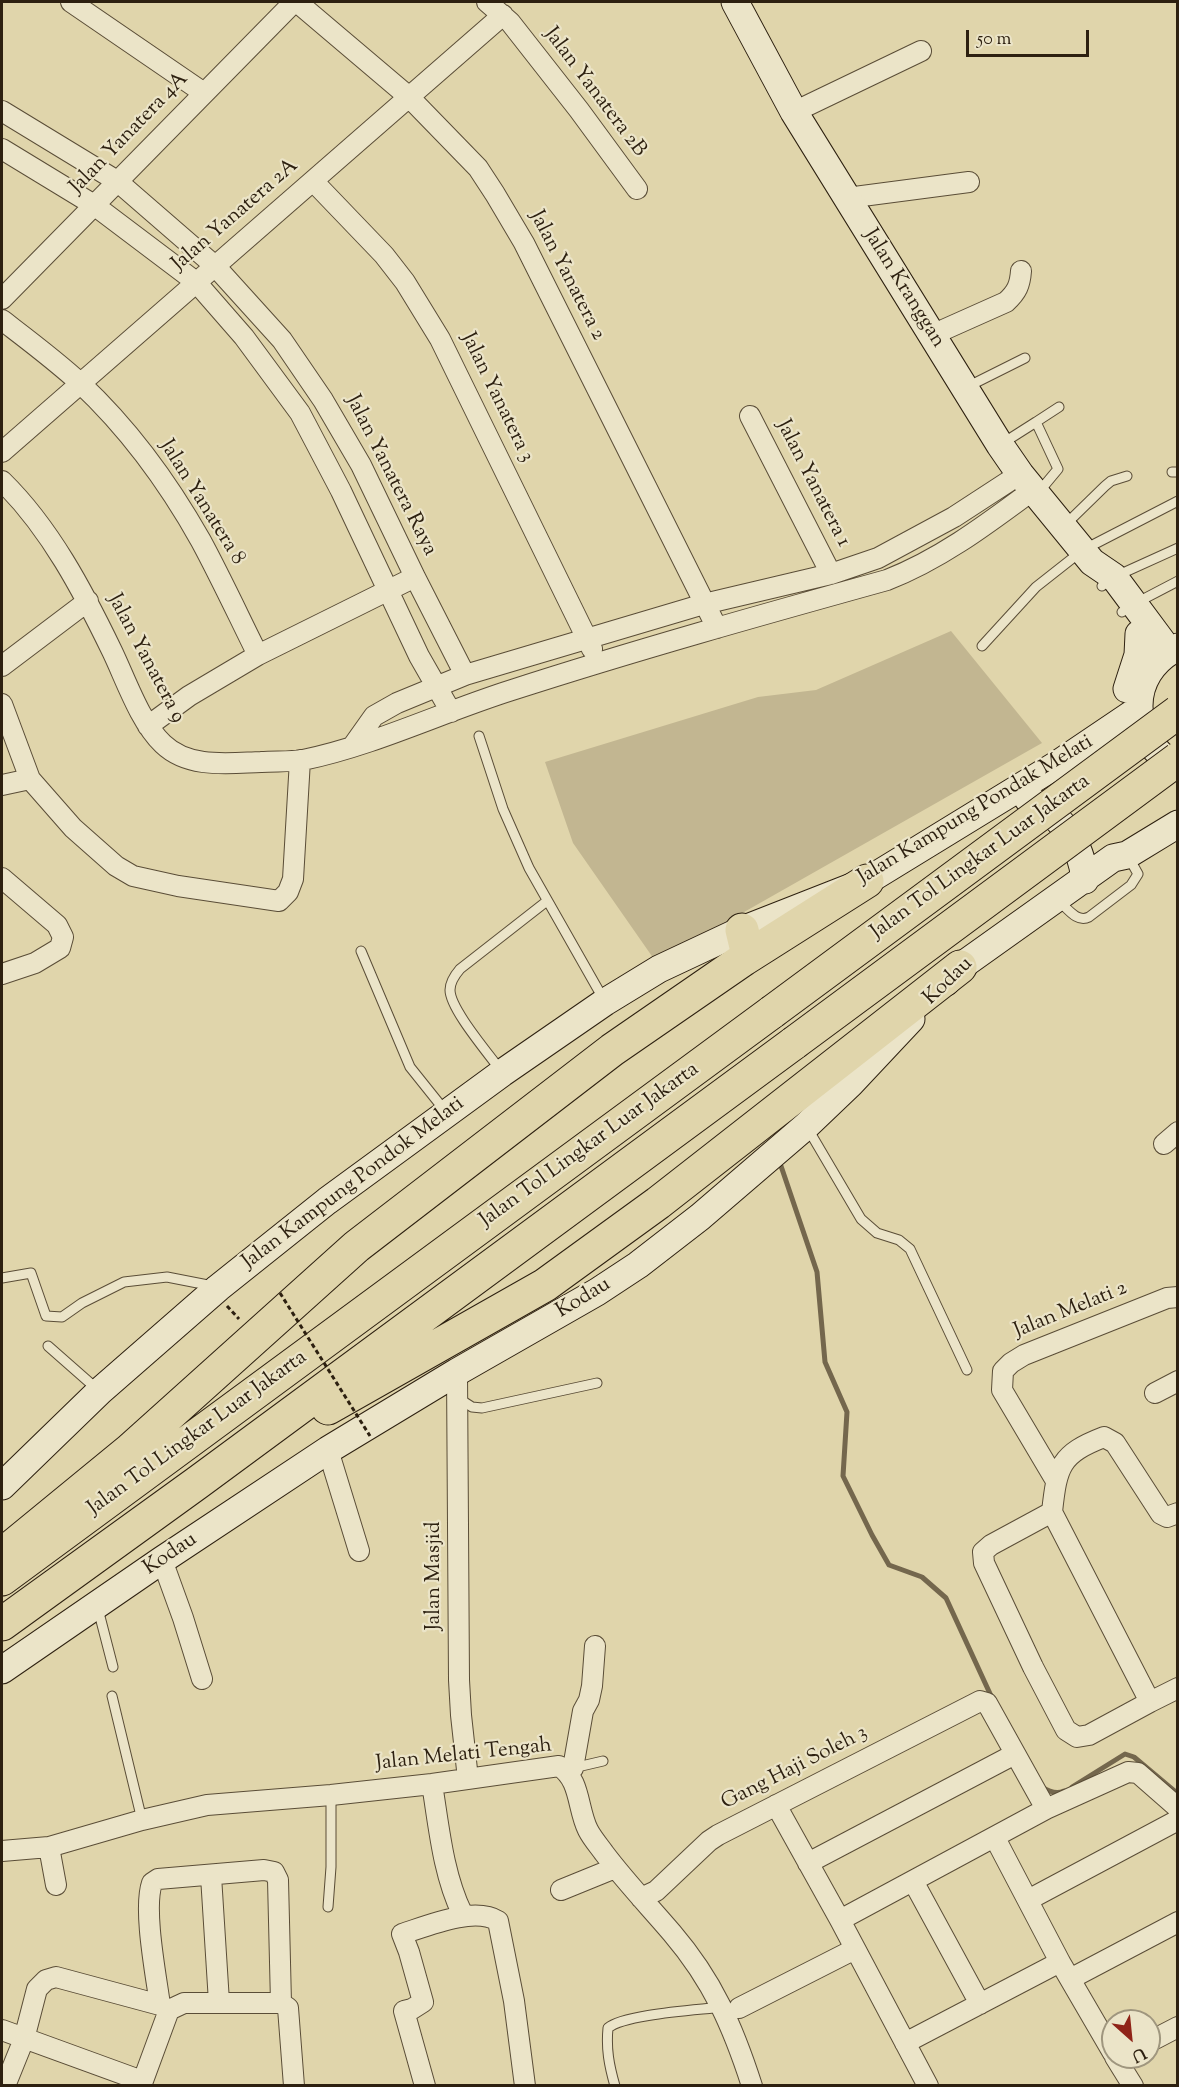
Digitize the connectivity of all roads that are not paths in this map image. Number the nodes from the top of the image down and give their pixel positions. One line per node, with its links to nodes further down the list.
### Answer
1 (71, 2): 7 (street)
2 (295, 2): 7 (street, Jalan Yanatera 4A); 8 (street, Jalan Yanatera 2)
3 (487, 2): 5 (street, Jalan Yanatera 2B)
4 (735, 2): 10 (main road, Jalan Kranggan)
5 (503, 15): 8 (street, Jalan Yanatera 2A); 15 (street, Jalan Yanatera 2B)
6 (921, 51): 10 (street)
7 (204, 93): 12 (street, Jalan Yanatera 4A)
8 (409, 97): 13 (street, Jalan Yanatera 2A); 46 (street, Jalan Yanatera 2)
9 (2, 111): 12 (street, Jalan Yanatera Raya)
10 (794, 112): 16 (main road, Jalan Kranggan)
11 (2, 149): 17 (street)
12 (117, 181): 17 (street, Jalan Yanatera 4A); 18 (street, Jalan Yanatera Raya)
13 (313, 181): 18 (street, Jalan Yanatera 2A); 50 (street, Jalan Yanatera 3)
14 (969, 182): 16 (street)
15 (637, 189)
16 (847, 198): 23 (main road, Jalan Kranggan)
17 (94, 205): 20 (street); 21 (street, Jalan Yanatera 4A)
18 (215, 266): 20 (street, Jalan Yanatera 2A); 42 (street, Jalan Yanatera Raya)
19 (1021, 271): 23 (street)
20 (196, 282): 25 (street, Jalan Yanatera 2A); 44 (street)
21 (2, 299)
22 (2, 320): 25 (street, Jalan Yanatera 8)
23 (932, 335): 26 (main road, Jalan Kranggan)
24 (1025, 358): 26 (lane)
25 (80, 384): 31 (street, Jalan Yanatera 2A); 53 (street, Jalan Yanatera 8)
26 (965, 388): 30 (main road, Jalan Kranggan)
27 (1059, 407): 29 (lane)
28 (750, 416): 41 (street, Jalan Yanatera 1)
29 (1036, 422): 30 (lane); 34 (lane)
30 (1000, 445): 34 (main road, Jalan Kranggan)
31 (2, 452)
32 (1127, 476): 36 (lane)
33 (2, 481): 45 (street, Jalan Yanatera 9)
34 (1030, 486): 36 (main road, Jalan Kranggan); 37 (street); 38 (street)
35 (1178, 501): 40 (lane)
36 (1064, 527): 40 (main road, Jalan Kranggan)
37 (933, 529): 38 (street); 41 (street)
38 (944, 551): 48 (street)
39 (1175, 551): 40 (lane)
40 (1098, 569): 47 (main road, Jalan Kranggan); 51 (lane)
41 (831, 574): 46 (street)
42 (415, 577): 44 (street); 56 (street, Jalan Yanatera Raya)
43 (1178, 581): 47 (lane)
44 (387, 591): 53 (street); 57 (street)
45 (88, 601): 55 (street); 62 (street, Jalan Yanatera 9)
46 (704, 604): 48 (street, Jalan Yanatera 2); 50 (street)
47 (1128, 608): 49 (main road, Jalan Kranggan); 52 (main road, Jalan Kranggan)
48 (717, 628): 54 (street)
49 (1139, 634): 52 (main road, Jalan Kranggan); 64 (main road)
50 (587, 638): 54 (street, Jalan Yanatera 3); 56 (street)
51 (982, 646)
52 (1168, 652): 59 (main road)
53 (258, 655): 62 (street)
54 (598, 662): 60 (street)
55 (2, 666)
56 (465, 675): 57 (street)
57 (436, 686): 60 (street); 65 (street)
58 (2, 704): 69 (street)
59 (1138, 710): 64 (main road, Jalan Kampung Pondak Melati); 68 (main road)
60 (450, 712): 65 (street)
61 (1178, 712): 106 (highway, Jalan Tol Lingkar Luar Jakarta, bridge)
62 (148, 726): 67 (street, Jalan Yanatera 9)
63 (479, 736): 78 (lane)
64 (1088, 745): 71 (main road, Jalan Kampung Pondak Melati)
65 (352, 747): 67 (street)
66 (1178, 759): 99 (highway, Jalan Tol Lingkar Luar Jakarta, bridge)
67 (300, 760): 69 (street)
68 (1178, 767)
69 (30, 779): 70 (street)
70 (2, 785)
71 (1003, 797): 75 (main road); 76 (main road, Jalan Kampung Pondak Melati)
72 (1168, 822): 73 (main road, Kodau)
73 (1125, 849): 75 (main road, Kodau); 77 (lane)
74 (2, 878): 82 (street)
75 (1085, 880): 77 (main road, Kodau)
76 (867, 881): 79 (highway)
77 (1057, 899): 81 (main road, Kodau)
78 (547, 901): 83 (lane); 84 (lane)
79 (743, 944): 83 (main road, Jalan Kampung Pondok Melati); 104 (highway)
80 (361, 951): 85 (lane)
81 (960, 967): 86 (main road, Kodau); 99 (highway)
82 (2, 974)
83 (605, 1002): 84 (main road, Jalan Kampung Pondok Melati)
84 (502, 1073): 85 (main road, Jalan Kampung Pondok Melati)
85 (447, 1114): 88 (main road, Jalan Kampung Pondok Melati)
86 (806, 1126): 91 (lane); 94 (main road, Kodau)
87 (2, 1278): 88 (lane)
88 (218, 1288): 95 (main road, Jalan Kampung Pondok Melati)
89 (1178, 1297): 98 (street, Jalan Melati 2)
90 (48, 1346): 95 (lane)
91 (968, 1370)
92 (1178, 1381): 96 (street)
93 (597, 1383): 94 (lane)
94 (458, 1385): 97 (main road, Kodau); 119 (street, Jalan Masjid)
95 (100, 1391): 100 (main road, Jalan Kampung Pondok Melati)
96 (1155, 1393)
97 (328, 1450): 103 (street); 105 (main road, Kodau)
98 (1056, 1481): 101 (street); 102 (street)
99 (197, 1483): 108 (highway, Jalan Tol Lingkar Luar Jakarta)
100 (2, 1486)
101 (1052, 1512): 115 (street); 115 (street)
102 (1178, 1513)
103 (359, 1551)
104 (2, 1555)
105 (162, 1560): 107 (main road, Kodau); 112 (street)
106 (2, 1579)
107 (97, 1606): 110 (lane); 111 (main road, Kodau)
108 (2, 1624)
109 (595, 1646): 118 (street)
110 (113, 1667)
111 (2, 1671)
112 (202, 1679)
113 (1178, 1688): 115 (street)
114 (112, 1696): 125 (lane)
115 (1150, 1702)
116 (1015, 1754): 122 (street, Gang Haji Soleh 3); 124 (street); 130 (street)
117 (603, 1761): 118 (lane)
118 (570, 1770): 119 (street, Jalan Melati Tengah); 131 (street, Jalan Melati Tengah)
119 (468, 1779): 120 (street, Jalan Melati Tengah)
120 (432, 1784): 121 (street, Jalan Melati Tengah); 139 (street)
121 (331, 1795): 125 (street, Jalan Melati Tengah); 138 (lane)
122 (776, 1805): 130 (street); 136 (street, Gang Haji Soleh 3)
123 (1178, 1808): 124 (street)
124 (1046, 1809): 127 (street)
125 (142, 1820): 128 (street, Jalan Melati Tengah)
126 (1178, 1820): 137 (street)
127 (996, 1838): 133 (street); 137 (street)
128 (49, 1847): 129 (street, Jalan Melati Tengah); 134 (street)
129 (2, 1851)
130 (808, 1863): 140 (street)
131 (615, 1868): 135 (street); 136 (street, Jalan Melati Tengah)
132 (211, 1876): 145 (street); 146 (street); 148 (street)
133 (913, 1881): 140 (street); 147 (street)
134 (56, 1885)
135 (561, 1890)
136 (641, 1899): 149 (street, Jalan Melati Tengah)
137 (1028, 1900): 143 (street)
138 (328, 1907)
139 (466, 1915): 160 (street); 161 (street)
140 (840, 1920): 142 (street)
141 (1178, 1922): 144 (street)
142 (855, 1949): 149 (street); 155 (street)
143 (1060, 1962): 144 (street); 147 (street)
144 (1070, 1979): 152 (street)
145 (219, 2002): 146 (street); 148 (street)
146 (282, 2003): 159 (street)
147 (980, 2004): 155 (street)
148 (164, 2008): 154 (street); 157 (street)
149 (731, 2008): 162 (lane); 163 (street, Jalan Melati Tengah)
150 (1178, 2026): 153 (street)
151 (2, 2030): 154 (street)
152 (1101, 2030)
153 (1161, 2035)
154 (24, 2039): 157 (street); 158 (street)
155 (905, 2043): 164 (street)
156 (1124, 2069): 165 (street)
157 (141, 2083)
158 (5, 2085)
159 (294, 2085)
160 (425, 2085)
161 (525, 2085)
162 (615, 2085)
163 (752, 2085)
164 (928, 2085)
165 (1133, 2085)

